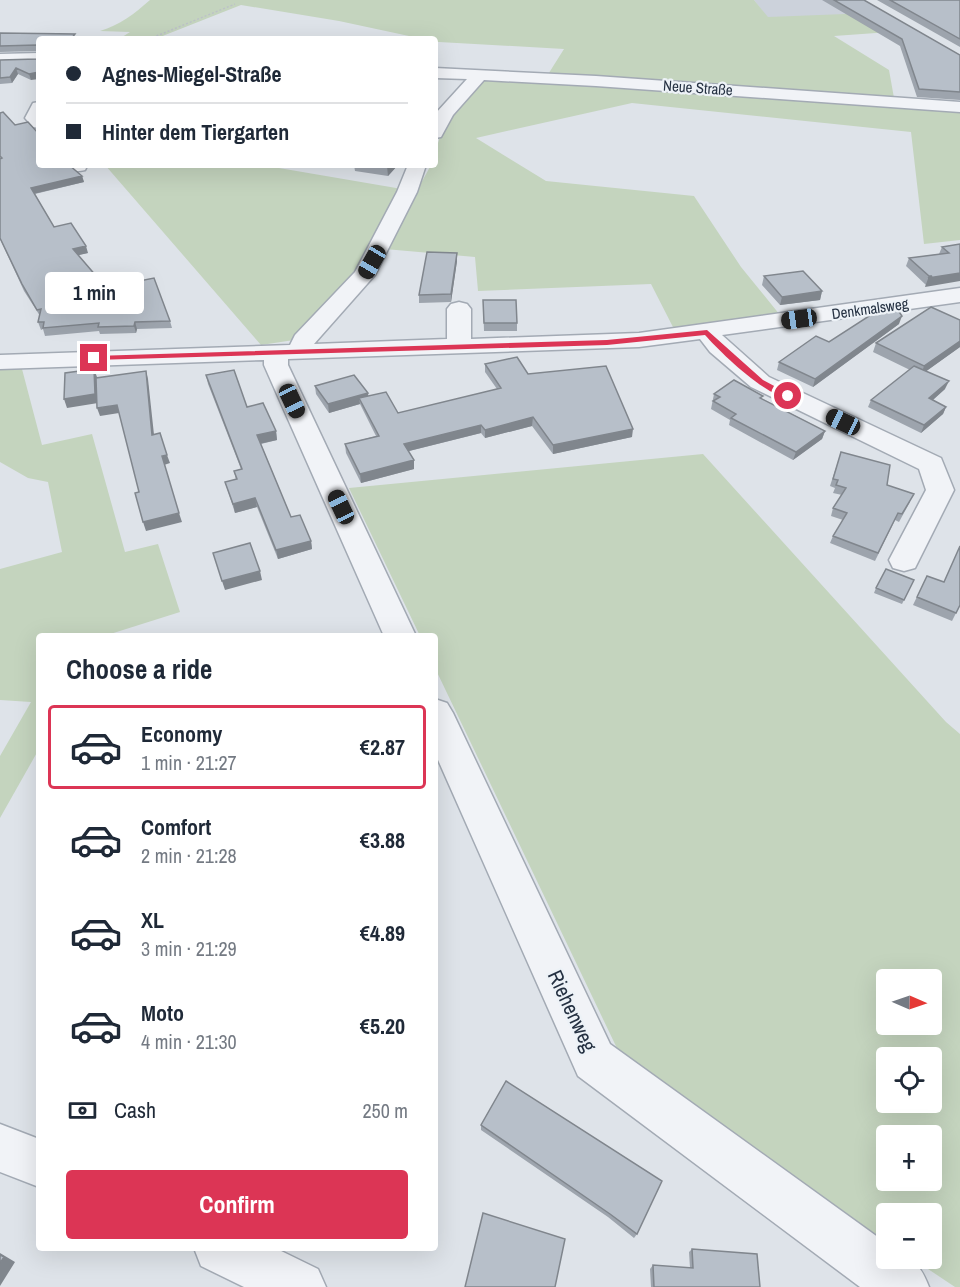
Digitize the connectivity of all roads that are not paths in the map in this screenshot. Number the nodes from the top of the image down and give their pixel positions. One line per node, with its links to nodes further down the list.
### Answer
1 (36, 58): 2 (street)
2 (0, 59)
3 (438, 73): 4 (street, Neue Straße)
4 (478, 77): 5 (street, Neue Straße); 6 (street)
5 (960, 107)
6 (438, 126)
7 (416, 168): 12 (street)
8 (960, 296): 10 (street, Denkmalsweg)
9 (459, 309): 11 (street)
10 (707, 332): 11 (street, Denkmalsweg); 14 (street)
11 (459, 346): 12 (street, Denkmalsweg)
12 (289, 352): 13 (street, Denkmalsweg); 15 (street)
13 (1, 354)
14 (904, 560)
15 (399, 633)
16 (438, 720): 21 (street, Riehenweg)
17 (0, 1148): 18 (street)
18 (36, 1162)
19 (225, 1251): 20 (street)
20 (300, 1287)
21 (903, 1287)

